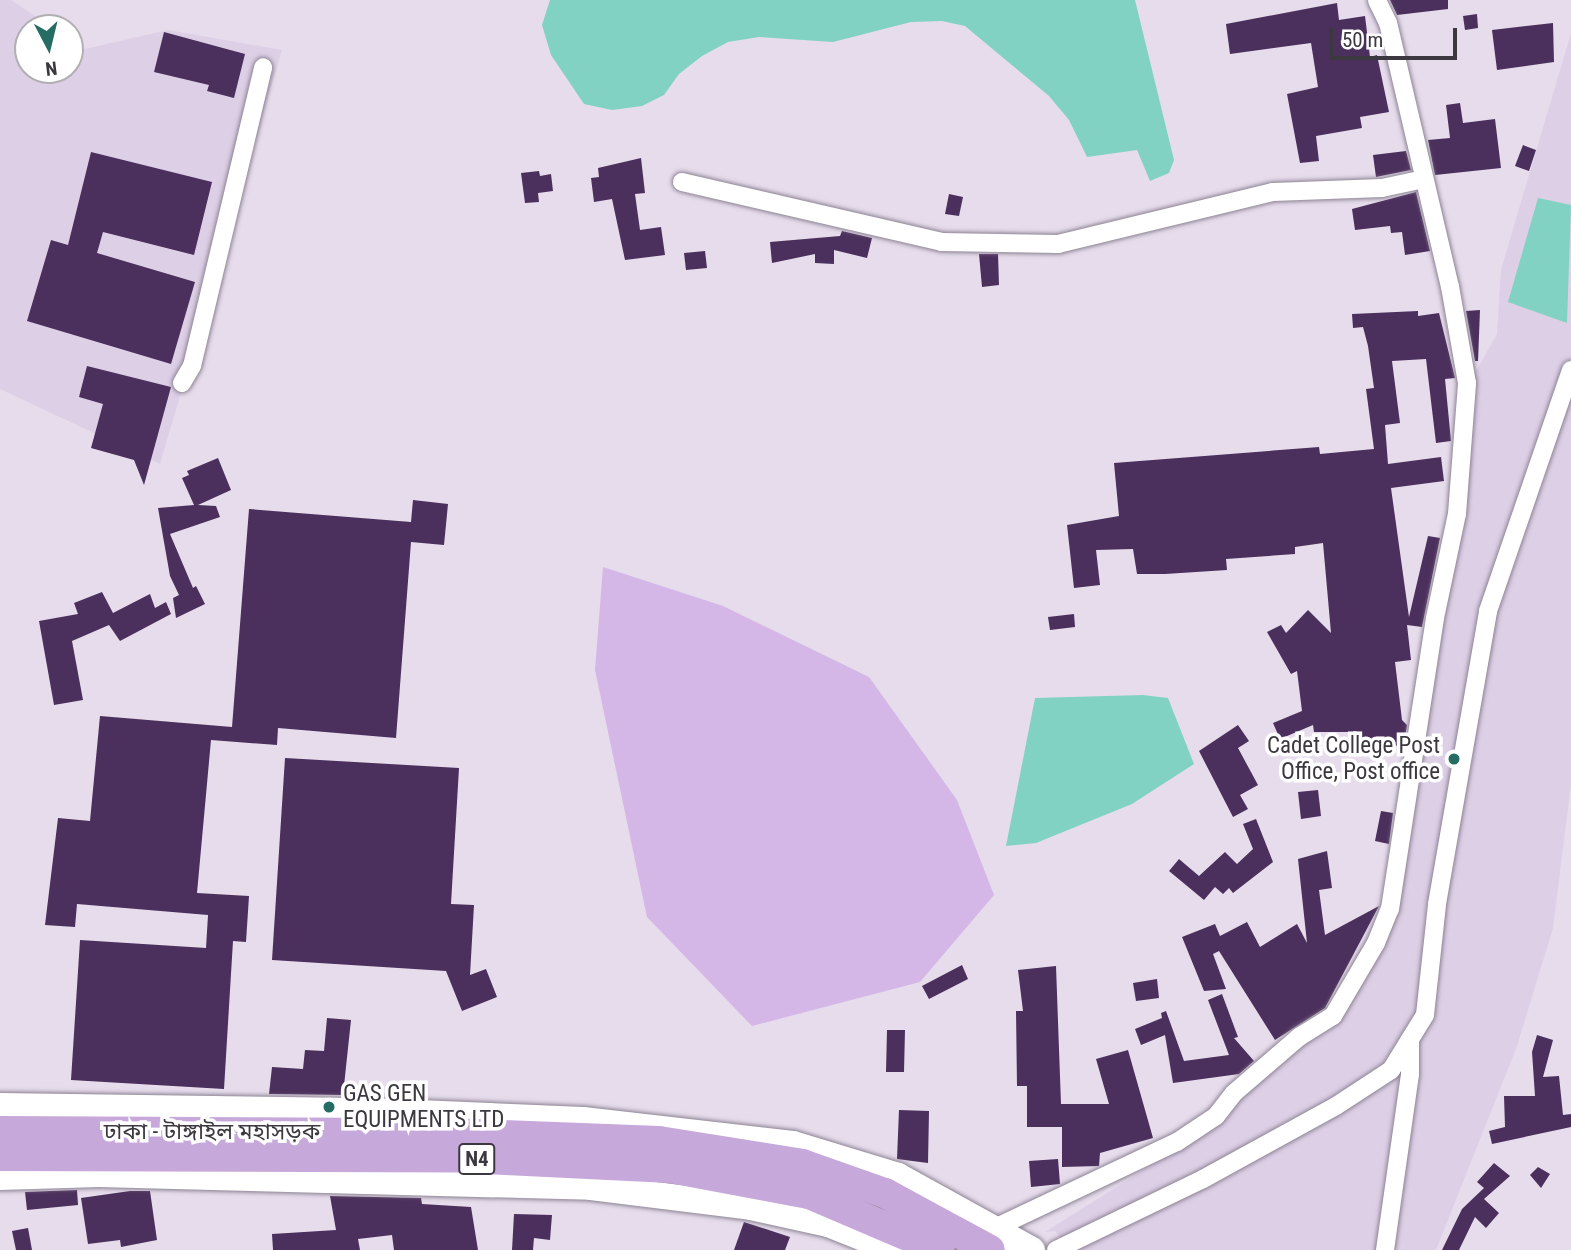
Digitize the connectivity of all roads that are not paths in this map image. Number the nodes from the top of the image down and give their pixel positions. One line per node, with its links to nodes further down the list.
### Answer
1 (1377, 0): 3 (street)
2 (263, 67): 6 (street)
3 (1424, 179): 4 (street); 12 (street)
4 (682, 182)
5 (1571, 370): 7 (street)
6 (182, 383)
7 (1410, 1039): 16 (street); 17 (street)
8 (0, 1106): 12 (main road)
9 (0, 1131): 12 (highway, ঢাকা - টাঙ্গাইল মহাসড়ক / N4)
10 (0, 1156): 14 (highway, ঢাকা - টাঙ্গাইল মহাসড়ক / N4)
11 (0, 1177): 13 (main road)
12 (994, 1239): 15 (main road)
13 (893, 1250)
14 (940, 1250)
15 (1032, 1250)
16 (1056, 1250)
17 (1385, 1250)

